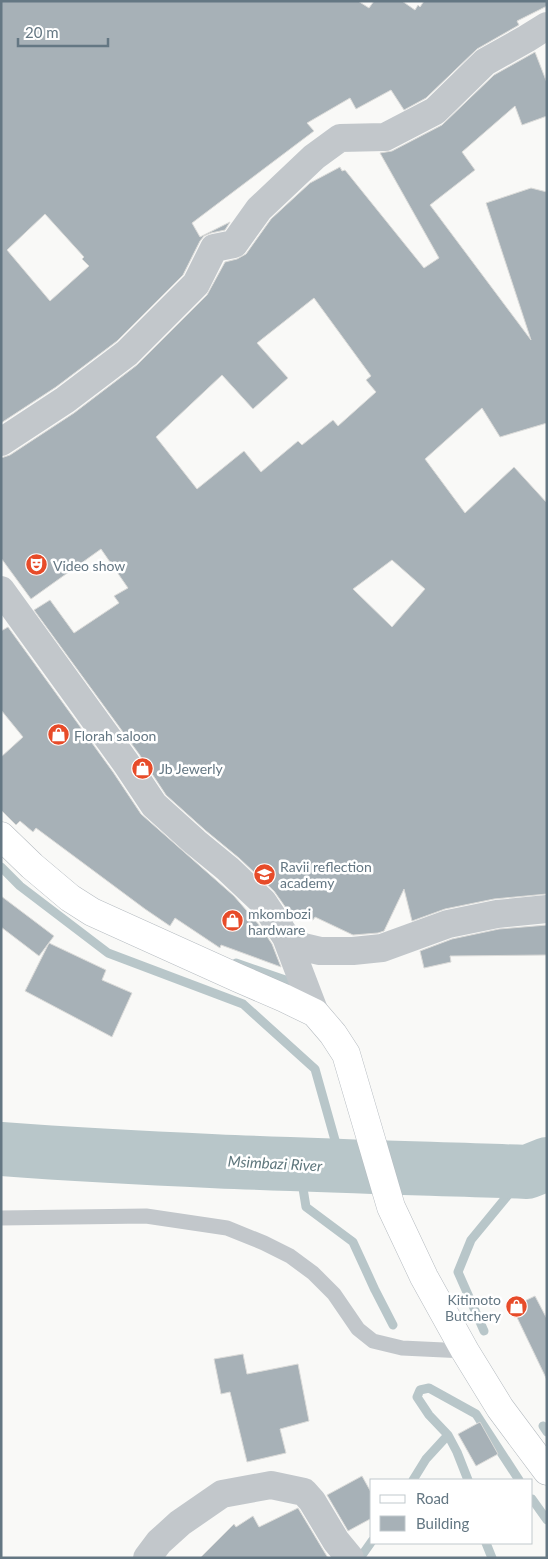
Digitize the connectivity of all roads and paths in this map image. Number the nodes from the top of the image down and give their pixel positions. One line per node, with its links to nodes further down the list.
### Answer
1 (547, 26): 2 (street)
2 (1, 442)
3 (1, 590): 6 (street)
4 (1, 836): 7 (main road)
5 (547, 909): 6 (street)
6 (286, 938): 7 (street)
7 (315, 1014): 9 (main road)
8 (1, 1218): 9 (lane)
9 (465, 1351): 10 (main road)
10 (547, 1470)
11 (147, 1558): 12 (street)
12 (350, 1558)

